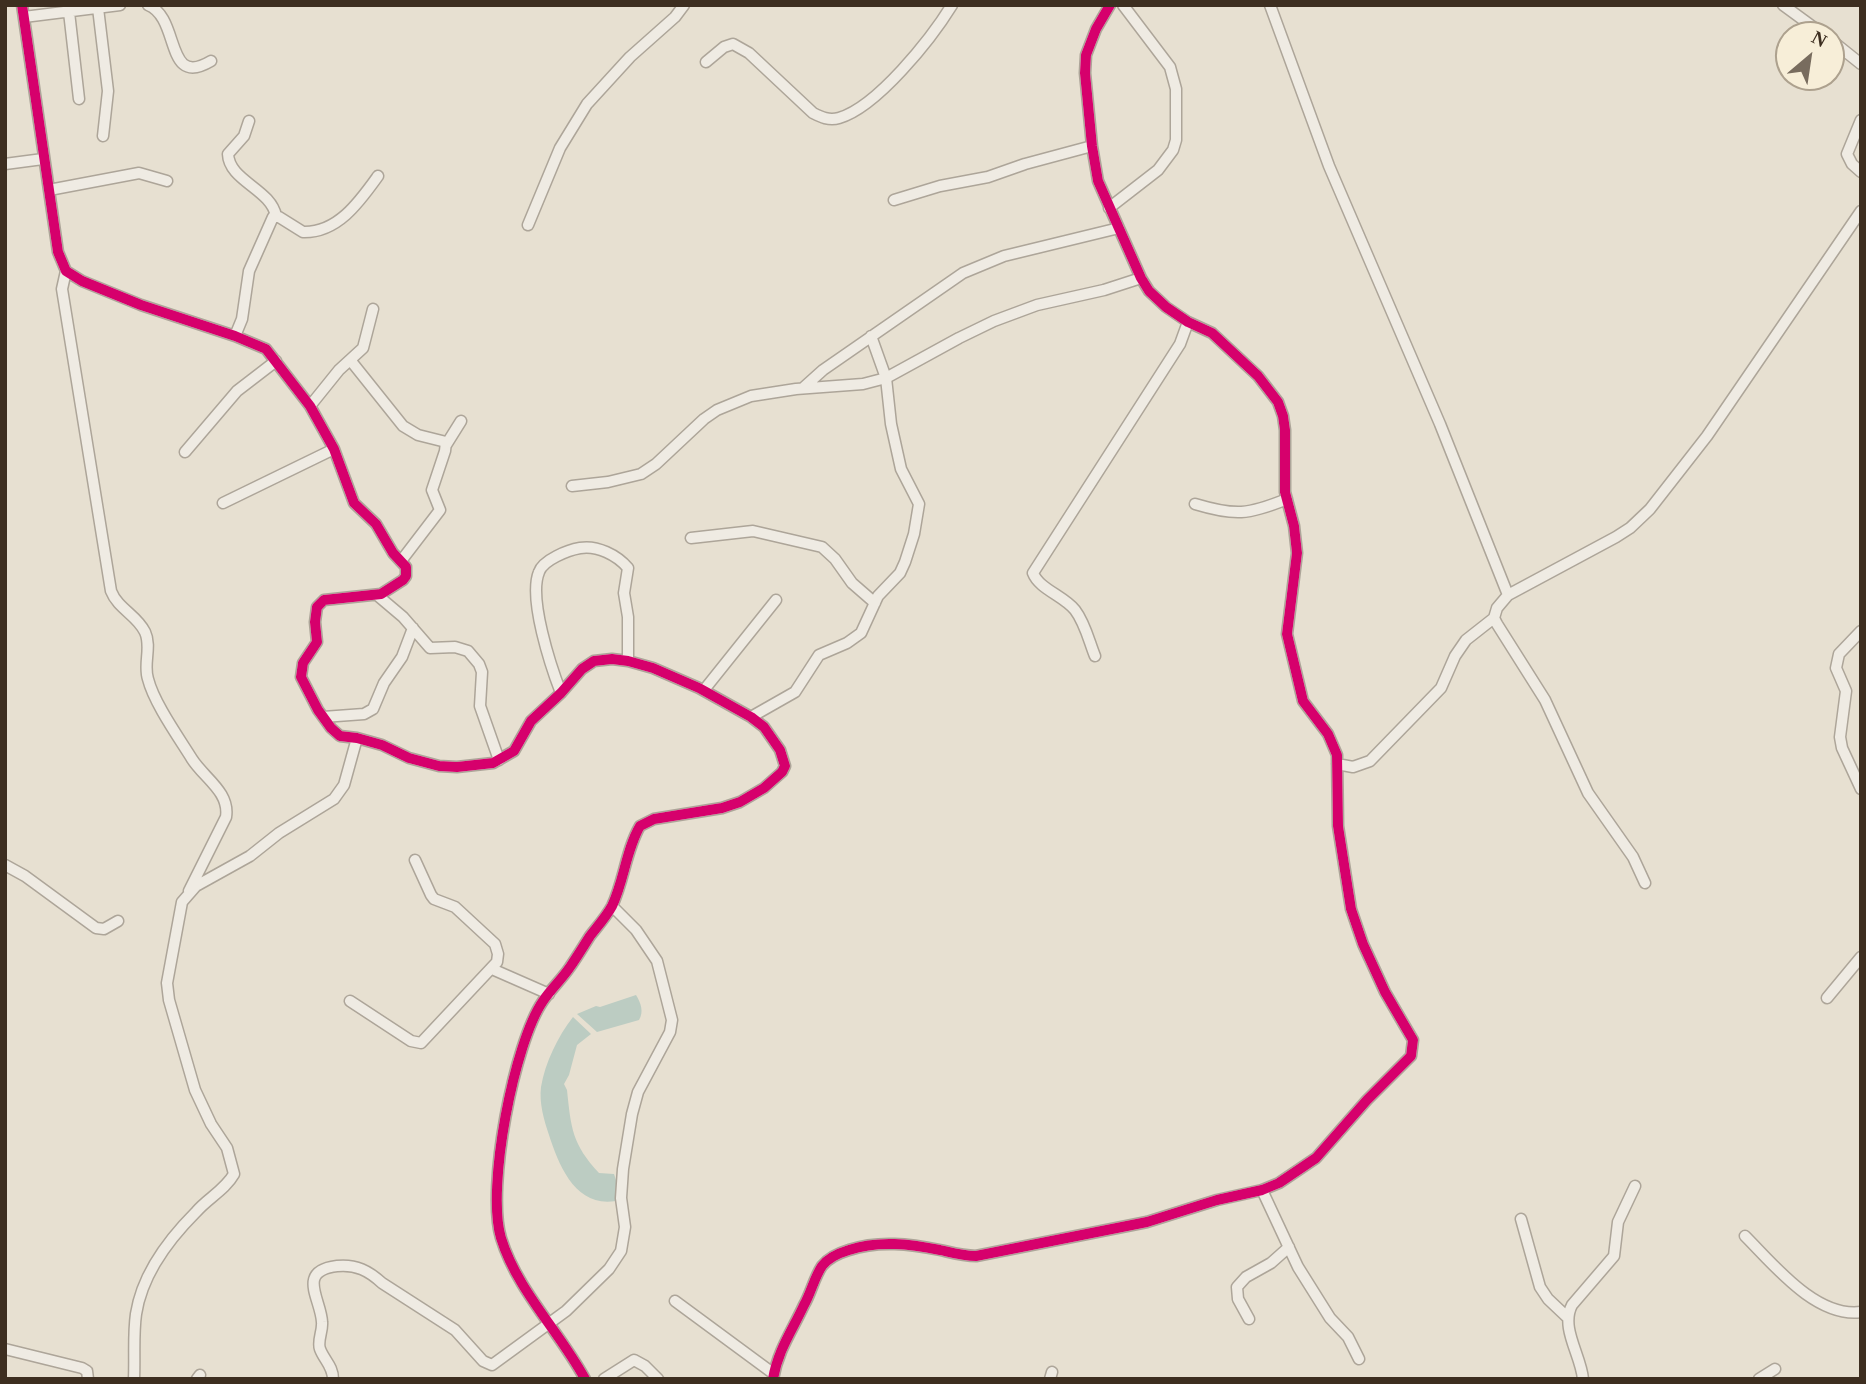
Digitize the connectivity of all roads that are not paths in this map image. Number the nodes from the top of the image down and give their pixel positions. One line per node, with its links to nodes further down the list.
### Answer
1 (22, 5): 12 (street)
2 (120, 5): 10 (street)
3 (148, 5): 15 (street)
4 (684, 5): 33 (street)
5 (952, 5): 16 (street)
6 (1110, 5): 22 (street)
7 (1123, 5): 30 (street)
8 (1270, 5): 57 (street)
9 (1783, 5): 13 (street)
10 (98, 8): 11 (street); 21 (street)
11 (69, 12): 12 (street); 18 (street)
12 (24, 17): 23 (street)
13 (1805, 21)
14 (1845, 51): 17 (street)
15 (211, 61)
16 (706, 62)
17 (1861, 64)
18 (79, 99)
19 (1861, 120): 25 (street)
20 (249, 121): 32 (street)
21 (103, 136)
22 (1092, 146): 29 (street); 30 (street)
23 (43, 159): 24 (street); 28 (street)
24 (5, 164)
25 (1861, 172)
26 (378, 176): 32 (street)
27 (167, 181): 28 (street)
28 (49, 190): 35 (street)
29 (894, 200)
30 (1109, 208): 34 (street)
31 (1861, 211): 57 (street)
32 (276, 216): 39 (street)
33 (528, 225)
34 (1119, 228): 36 (street); 40 (street)
35 (66, 271): 39 (street); 76 (street)
36 (1141, 278): 38 (street); 43 (street)
37 (373, 309): 41 (street)
38 (1188, 322): 51 (street); 63 (street)
39 (235, 336): 42 (street)
40 (871, 336): 43 (street); 44 (street)
41 (351, 360): 45 (street); 47 (street)
42 (276, 361): 45 (street); 49 (street)
43 (886, 378): 44 (street); 59 (street)
44 (803, 388): 50 (street)
45 (310, 406): 48 (street)
46 (461, 421): 47 (street)
47 (446, 445): 55 (street)
48 (334, 449): 52 (street); 55 (street)
49 (185, 452)
50 (572, 486)
51 (1287, 499): 53 (street); 71 (street)
52 (223, 503)
53 (1195, 504)
54 (691, 538): 59 (street)
55 (401, 561): 56 (street)
56 (377, 595): 61 (street); 67 (street)
57 (1508, 595): 60 (street)
58 (776, 600): 65 (street)
59 (875, 603): 68 (street)
60 (1494, 618): 71 (street); 75 (street)
61 (412, 628): 67 (street); 70 (street)
62 (1861, 631): 72 (street)
63 (1095, 656)
64 (628, 661): 65 (street); 66 (street); 66 (street)
65 (704, 690): 68 (street)
66 (561, 694): 70 (street)
67 (323, 717): 69 (street)
68 (751, 717): 77 (street)
69 (356, 738): 70 (street); 76 (street)
70 (499, 760)
71 (1337, 764): 85 (street)
72 (1861, 789)
73 (415, 860): 80 (street)
74 (5, 865): 78 (street)
75 (1645, 884)
76 (188, 893): 99 (street)
77 (612, 906): 81 (street); 93 (street)
78 (118, 921)
79 (1861, 957): 82 (street)
80 (492, 970): 81 (street); 83 (street)
81 (549, 994): 93 (street)
82 (1827, 998)
83 (350, 1001)
84 (1635, 1186): 91 (street)
85 (1262, 1190): 88 (street); 97 (street)
86 (1521, 1219): 91 (street)
87 (1745, 1236): 90 (street)
88 (1289, 1247): 92 (street); 95 (street)
89 (675, 1301): 97 (street)
90 (1861, 1312)
91 (1567, 1317): 104 (street)
92 (1249, 1319)
93 (549, 1324): 100 (street); 101 (street)
94 (5, 1349): 98 (street)
95 (1359, 1359)
96 (1775, 1369): 105 (street)
97 (773, 1376)
98 (88, 1379)
99 (134, 1379)
100 (333, 1379)
101 (585, 1379)
102 (604, 1379): 103 (street)
103 (658, 1379)
104 (1583, 1379)
105 (1759, 1379)

